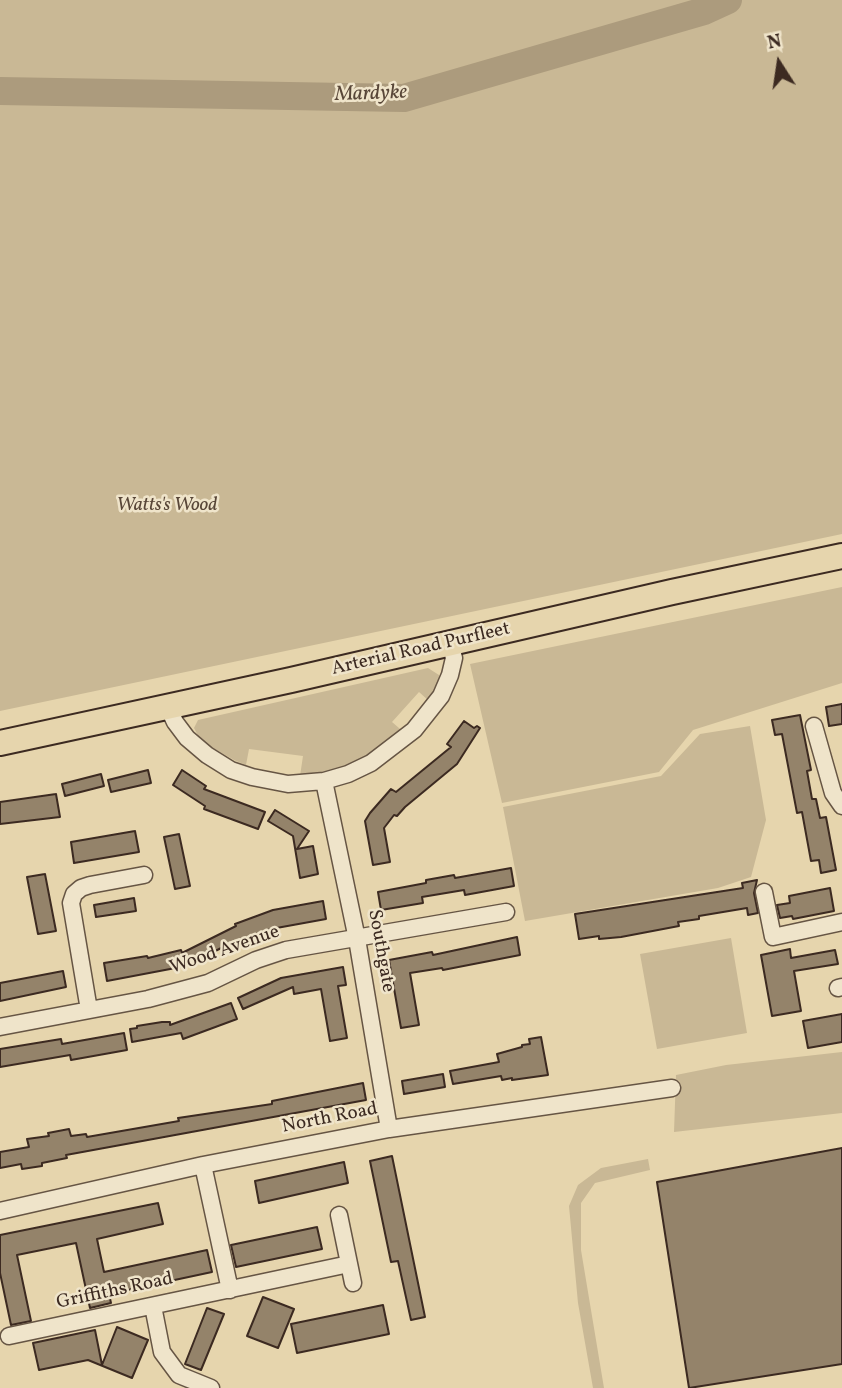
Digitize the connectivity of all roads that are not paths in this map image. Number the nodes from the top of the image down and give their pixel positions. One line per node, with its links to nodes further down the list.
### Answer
1 (842, 556): 2 (main road, Arterial Road Purfleet)
2 (450, 643): 3 (main road, Arterial Road Purfleet); 6 (street)
3 (168, 707): 5 (main road, Arterial Road Purfleet); 6 (street)
4 (814, 726): 7 (street)
5 (0, 743)
6 (324, 781): 12 (street, Southgate)
7 (842, 806)
8 (144, 875): 13 (street)
9 (764, 892): 11 (street)
10 (506, 912): 12 (street, Wood Avenue)
11 (842, 922)
12 (357, 939): 13 (street, Wood Avenue); 16 (street, Southgate)
13 (89, 1010): 14 (street, Wood Avenue)
14 (0, 1027)
15 (672, 1088): 16 (street, North Road)
16 (390, 1129): 17 (street, North Road)
17 (203, 1166): 18 (street, North Road); 22 (street)
18 (0, 1211)
19 (339, 1215): 20 (street)
20 (349, 1264): 21 (street); 22 (street, Griffiths Road)
21 (353, 1283)
22 (230, 1290): 23 (street, Griffiths Road)
23 (153, 1306): 24 (street, Griffiths Road); 25 (street)
24 (9, 1336)
25 (212, 1388)

